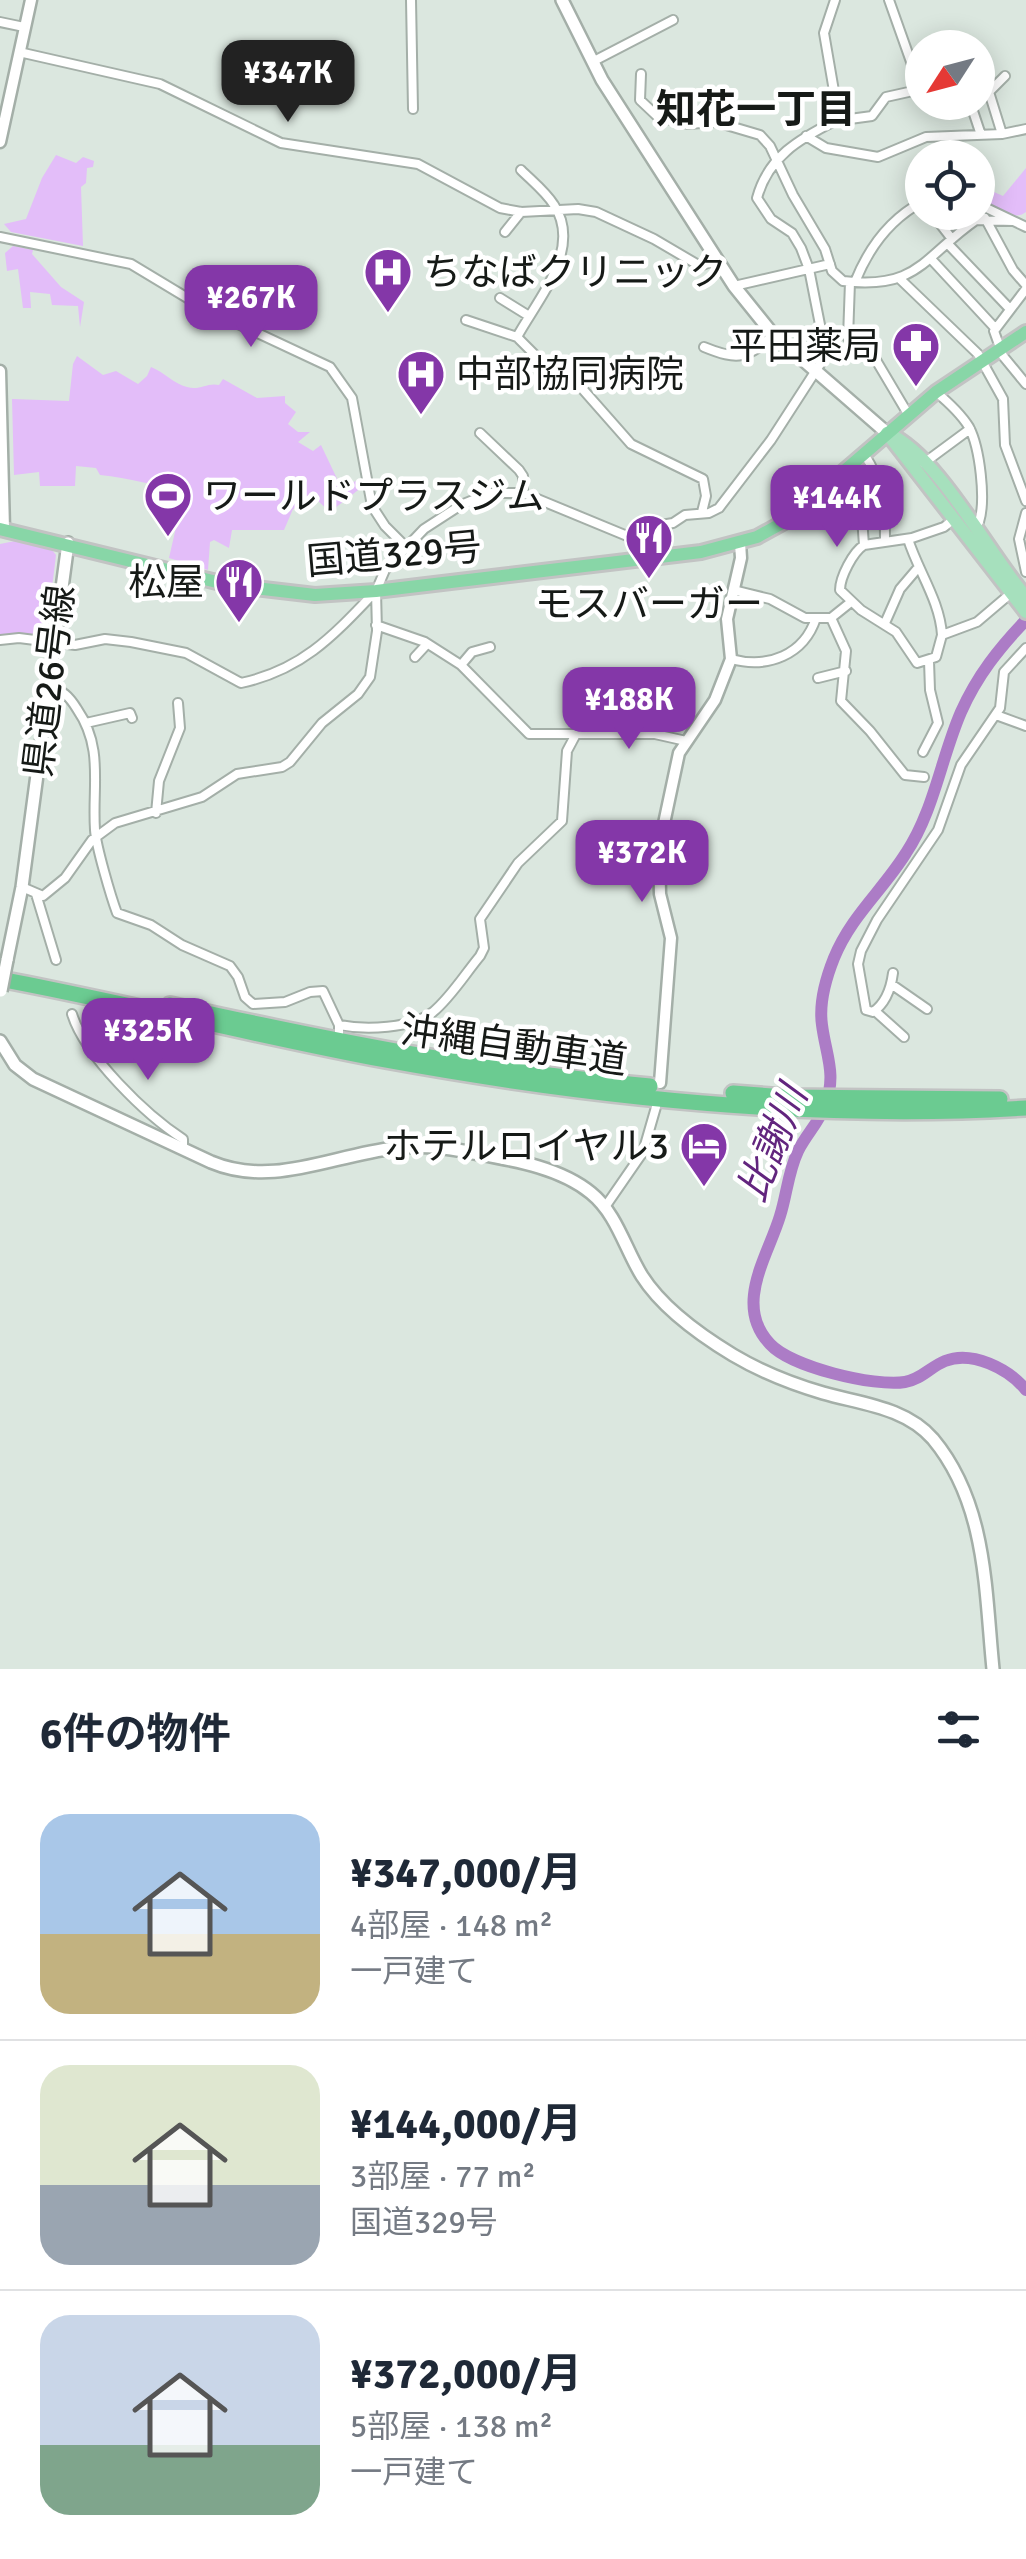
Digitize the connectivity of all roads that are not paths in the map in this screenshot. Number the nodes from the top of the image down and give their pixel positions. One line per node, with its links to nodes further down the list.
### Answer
1 (32, 0): 8 (street)
2 (412, 0): 15 (street)
3 (562, 0): 11 (main road)
4 (835, 0): 17 (street)
5 (889, 0): 9 (street)
6 (673, 20): 11 (street)
7 (0, 22): 8 (street)
8 (24, 27): 10 (street)
9 (905, 44)
10 (19, 52): 22 (street); 28 (street)
11 (592, 62): 37 (main road)
12 (641, 74): 23 (street)
13 (1005, 76): 19 (street)
14 (905, 93): 17 (street)
15 (413, 109)
16 (976, 120): 20 (street)
17 (834, 121): 21 (street)
18 (1026, 129): 19 (street)
19 (1002, 134): 20 (street)
20 (981, 135): 21 (street)
21 (806, 136): 23 (street)
22 (0, 138)
23 (776, 160): 39 (street); 40 (street)
24 (520, 170): 25 (street)
25 (557, 210): 28 (street); 37 (street); 47 (street)
26 (905, 210): 42 (street)
27 (995, 211): 30 (street)
28 (522, 212): 34 (street)
29 (995, 219): 30 (street)
30 (1022, 223)
31 (943, 230): 36 (street)
32 (964, 230): 36 (street)
33 (991, 230): 44 (street)
34 (505, 232)
35 (0, 237): 80 (street)
36 (950, 241): 38 (street); 46 (street)
37 (716, 260): 43 (main road)
38 (932, 260): 41 (street); 49 (street)
39 (830, 264): 40 (street); 42 (street)
40 (809, 268): 43 (street); 56 (street)
41 (900, 280): 42 (street); 55 (street)
42 (852, 282): 60 (street)
43 (734, 286): 51 (main road)
44 (1026, 287): 46 (street)
45 (500, 298): 47 (street)
46 (1010, 308): 49 (street)
47 (529, 316): 52 (street)
48 (466, 320): 52 (street)
49 (996, 328): 54 (street)
50 (1026, 332): 54 (highway, 国道329号)
51 (774, 334): 53 (street); 56 (main road)
52 (517, 337): 69 (street)
53 (704, 347)
54 (999, 349): 55 (highway, 国道329号); 58 (street)
55 (981, 361): 59 (highway, 国道329号); 68 (street)
56 (814, 370): 62 (main road); 69 (street)
57 (0, 371): 73 (street)
58 (1026, 385)
59 (936, 392): 60 (highway, 国道329号); 61 (street)
60 (908, 414): 62 (highway, 国道329号)
61 (970, 429): 65 (street); 72 (street)
62 (886, 432): 64 (highway, 国道329号); 65 (main road); 71 (main road)
63 (480, 433): 67 (street)
64 (864, 454): 66 (highway, 国道329号); 76 (street)
65 (924, 462): 72 (main road)
66 (848, 469): 78 (highway, 国道329号); 79 (street)
67 (522, 493): 74 (street); 80 (street)
68 (1026, 502)
69 (702, 512): 74 (street)
70 (1026, 513): 83 (street)
71 (954, 519): 75 (street); 86 (main road)
72 (974, 528): 86 (main road)
73 (2, 529): 77 (highway, 国道329号)
74 (632, 538): 81 (street)
75 (908, 538): 76 (street); 82 (street)
76 (885, 540): 79 (street)
77 (68, 543): 85 (highway, 国道329号); 94 (main road, 県道26号線)
78 (740, 543): 81 (highway, 国道329号); 84 (street)
79 (864, 544): 87 (street)
80 (405, 546): 85 (street)
81 (648, 557): 85 (highway, 国道329号)
82 (917, 568): 90 (street); 92 (street)
83 (1026, 572)
84 (732, 590): 88 (street); 99 (street)
85 (376, 591): 91 (street); 94 (street)
86 (1022, 597): 92 (street)
87 (851, 602): 89 (street); 90 (street)
88 (816, 618): 89 (street); 99 (street)
89 (830, 618): 102 (street)
90 (886, 623): 100 (street)
91 (376, 625): 95 (street); 114 (street)
92 (942, 636): 100 (street)
93 (0, 640): 94 (street)
94 (54, 642): 104 (main road, 県道26号線)
95 (427, 644): 98 (street); 101 (street)
96 (490, 647): 101 (street)
97 (1026, 648): 106 (street)
98 (415, 657)
99 (731, 660): 111 (street)
100 (929, 662): 112 (street)
101 (460, 664): 110 (street)
102 (846, 671): 103 (street); 113 (street)
103 (818, 678)
104 (48, 687): 108 (street); 116 (main road, 県道26号線)
105 (178, 703): 114 (street)
106 (996, 715): 109 (street); 125 (street)
107 (132, 718): 108 (street)
108 (86, 724): 115 (street)
109 (1026, 726)
110 (576, 736): 111 (street); 115 (street)
111 (686, 741): 129 (street)
112 (923, 752)
113 (924, 777)
114 (156, 813): 115 (street)
115 (96, 837): 117 (street)
116 (22, 887): 117 (street); 119 (main road, 県道26号線)
117 (36, 894): 118 (street)
118 (56, 960)
119 (4, 964): 123 (main road, 県道26号線, bridge); 132 (highway, 沖縄自動車道)
120 (893, 973): 122 (street)
121 (0, 979): 132 (highway, 沖縄自動車道)
122 (891, 984): 124 (street); 125 (street)
123 (1, 994)
124 (926, 1009)
125 (876, 1011): 127 (street)
126 (72, 1014): 131 (street)
127 (904, 1037)
128 (0, 1041): 136 (main road)
129 (660, 1082)
130 (1026, 1098): 133 (highway, 沖縄自動車道)
131 (140, 1102): 136 (street); 137 (street)
132 (787, 1103): 133 (highway, 沖縄自動車道)
133 (866, 1105): 135 (highway, 沖縄自動車道)
134 (656, 1107): 138 (street)
135 (1026, 1108)
136 (128, 1123): 137 (main road)
137 (183, 1149): 138 (main road)
138 (605, 1207): 139 (main road)
139 (993, 1669)

